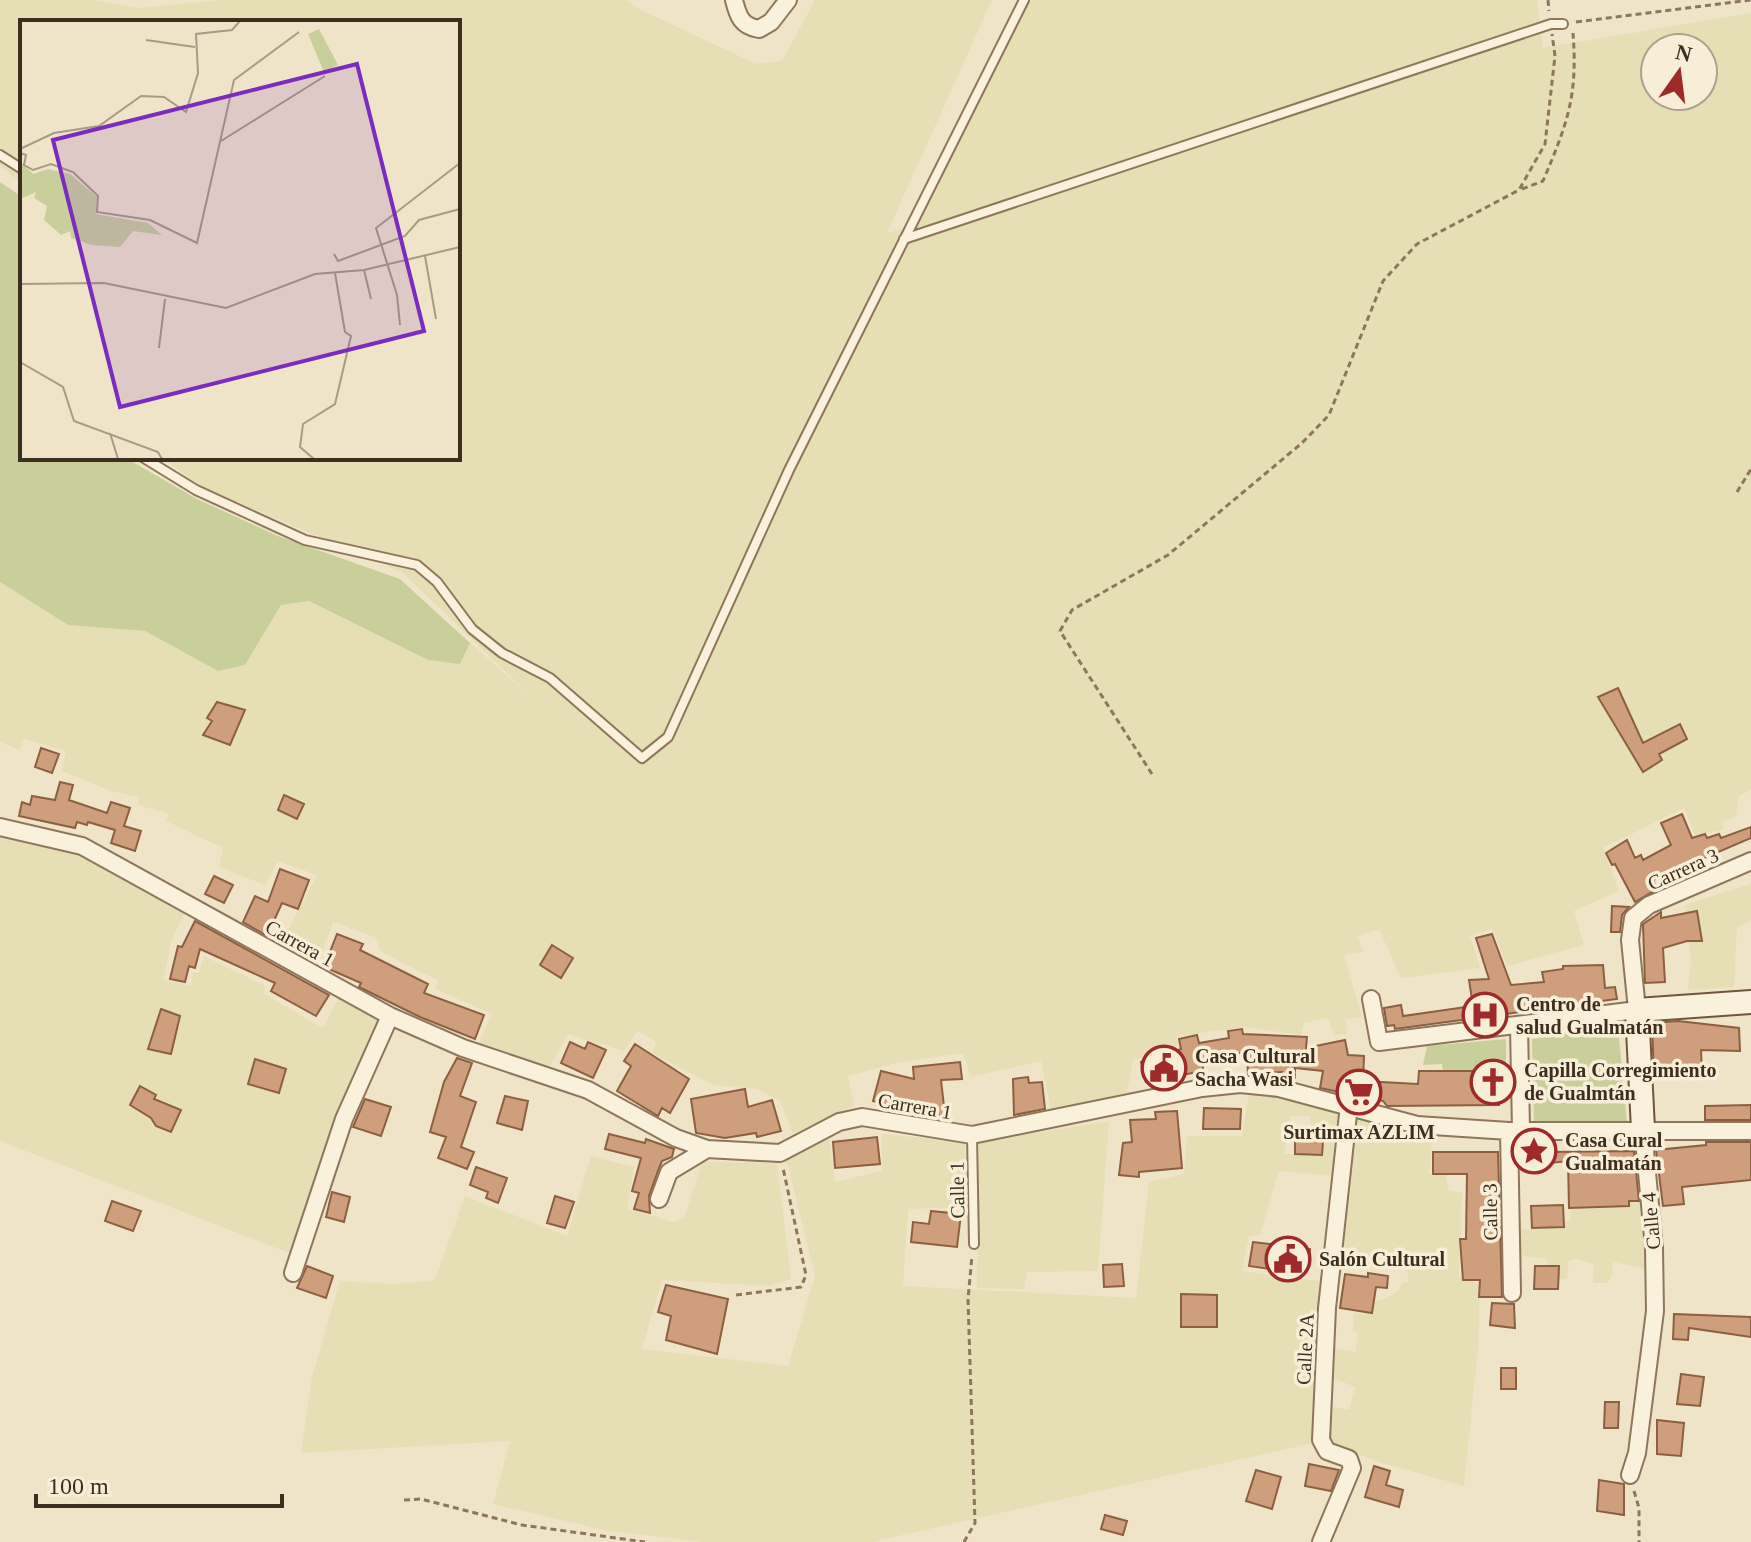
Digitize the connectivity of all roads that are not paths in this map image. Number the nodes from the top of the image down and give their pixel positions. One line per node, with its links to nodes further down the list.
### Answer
1 (734, 0): 2 (street)
2 (788, 0)
3 (1024, 0): 7 (lane)
4 (1563, 24): 7 (lane)
5 (0, 155): 6 (lane)
6 (20, 168)
7 (904, 239): 8 (lane)
8 (147, 460)
9 (0, 827): 15 (street, Carrera 1)
10 (1751, 861): 11 (street, Carrera 3)
11 (1633, 918): 14 (street, Calle 4)
12 (1371, 999): 16 (street)
13 (1751, 1002): 14 (street)
14 (1637, 1010): 16 (street); 18 (street, Calle 4)
15 (390, 1016): 22 (street, Carrera 1); 25 (street)
16 (1519, 1026): 19 (street, Calle 3)
17 (1349, 1105): 19 (street, Carrera 1); 21 (street, Carrera 1); 28 (street, Calle 2A)
18 (1643, 1129): 19 (street, Carrera 1); 20 (street, Carrera 1); 27 (street, Calle 4)
19 (1515, 1130): 26 (street, Calle 3)
20 (1751, 1131)
21 (972, 1135): 22 (street, Carrera 1); 24 (lane, Calle 1)
22 (707, 1149): 23 (street)
23 (659, 1199)
24 (974, 1244)
25 (293, 1273)
26 (1512, 1293)
27 (1630, 1475)
28 (1321, 1542)

